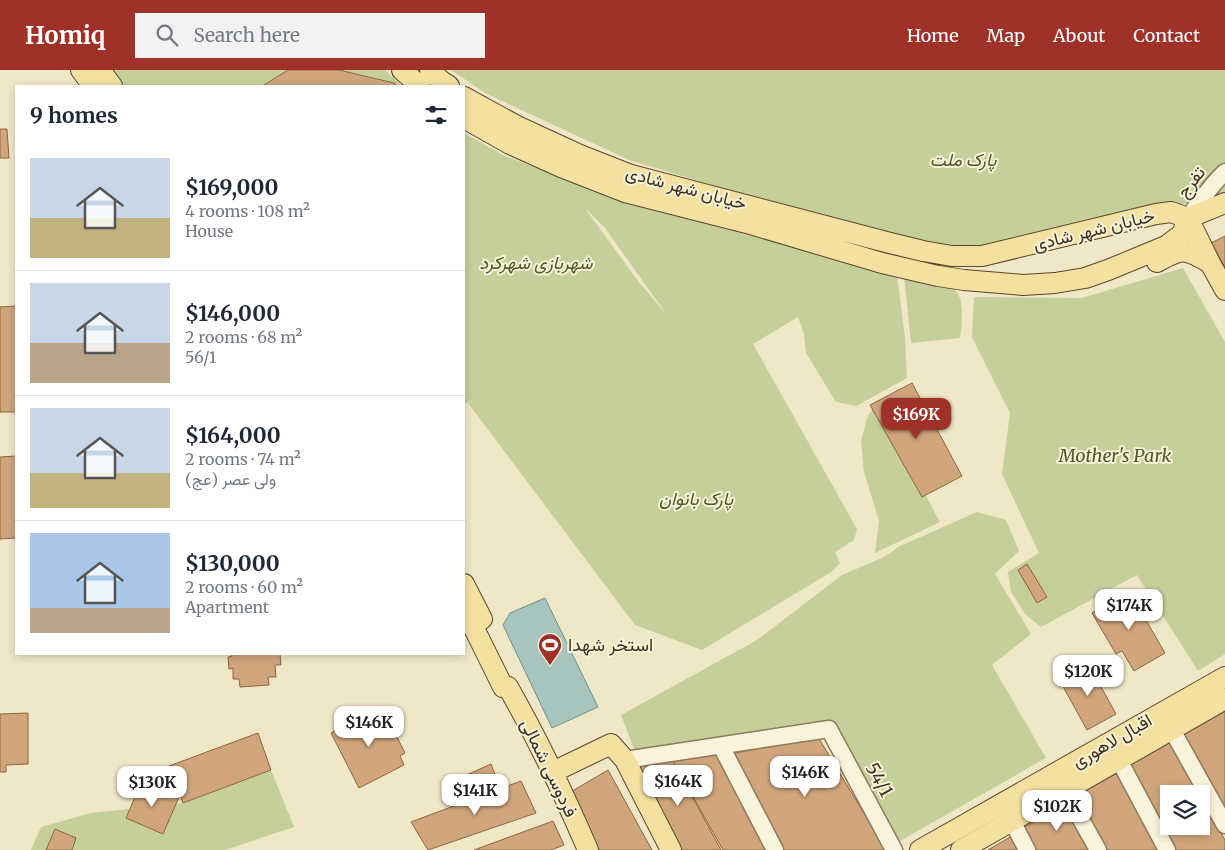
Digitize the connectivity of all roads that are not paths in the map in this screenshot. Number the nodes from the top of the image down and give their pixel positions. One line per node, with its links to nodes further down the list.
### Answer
1 (81, 70): 5 (main road)
2 (100, 70): 6 (main road)
3 (402, 70): 7 (main road)
4 (430, 70): 8 (main road)
5 (92, 85)
6 (111, 85)
7 (419, 85)
8 (447, 85)
9 (465, 98): 14 (main road, خیابان شهر شادی)
10 (465, 119): 18 (main road, خیابان شهر شادی)
11 (1221, 175): 12 (street); 15 (street, تفرج)
12 (1225, 196)
13 (1225, 203): 15 (main road)
14 (1156, 214): 15 (main road, خیابان شهر شادی); 16 (main road)
15 (1188, 218): 16 (main road, خیابان شهر شادی); 17 (main road)
16 (1166, 246): 18 (main road, خیابان شهر شادی)
17 (1210, 262): 18 (main road); 19 (main road)
18 (1108, 270)
19 (1225, 290)
20 (465, 586): 23 (main road, فردوسی شمالی)
21 (465, 610): 23 (main road, فردوسی شمالی)
22 (1225, 677): 27 (main road, اقبال لاهوری)
23 (508, 687): 29 (main road, فردوسی شمالی)
24 (1225, 699): 25 (main road, اقبال لاهوری)
25 (1172, 730): 27 (main road, اقبال لاهوری); 32 (street)
26 (721, 746): 28 (street); 35 (street); 36 (street, 54/1)
27 (1126, 748): 30 (main road, اقبال لاهوری); 37 (main road, اقبال لاهوری); 41 (street)
28 (625, 760): 29 (main road); 34 (main road)
29 (553, 772): 33 (main road, فردوسی شمالی)
30 (1065, 791): 31 (main road, اقبال لاهوری); 40 (street)
31 (1012, 821): 38 (main road, اقبال لاهوری); 39 (street)
32 (1225, 825)
33 (588, 850)
34 (671, 850)
35 (774, 850)
36 (894, 850)
37 (920, 850)
38 (962, 850)
39 (1027, 850)
40 (1098, 850)
41 (1167, 850)

